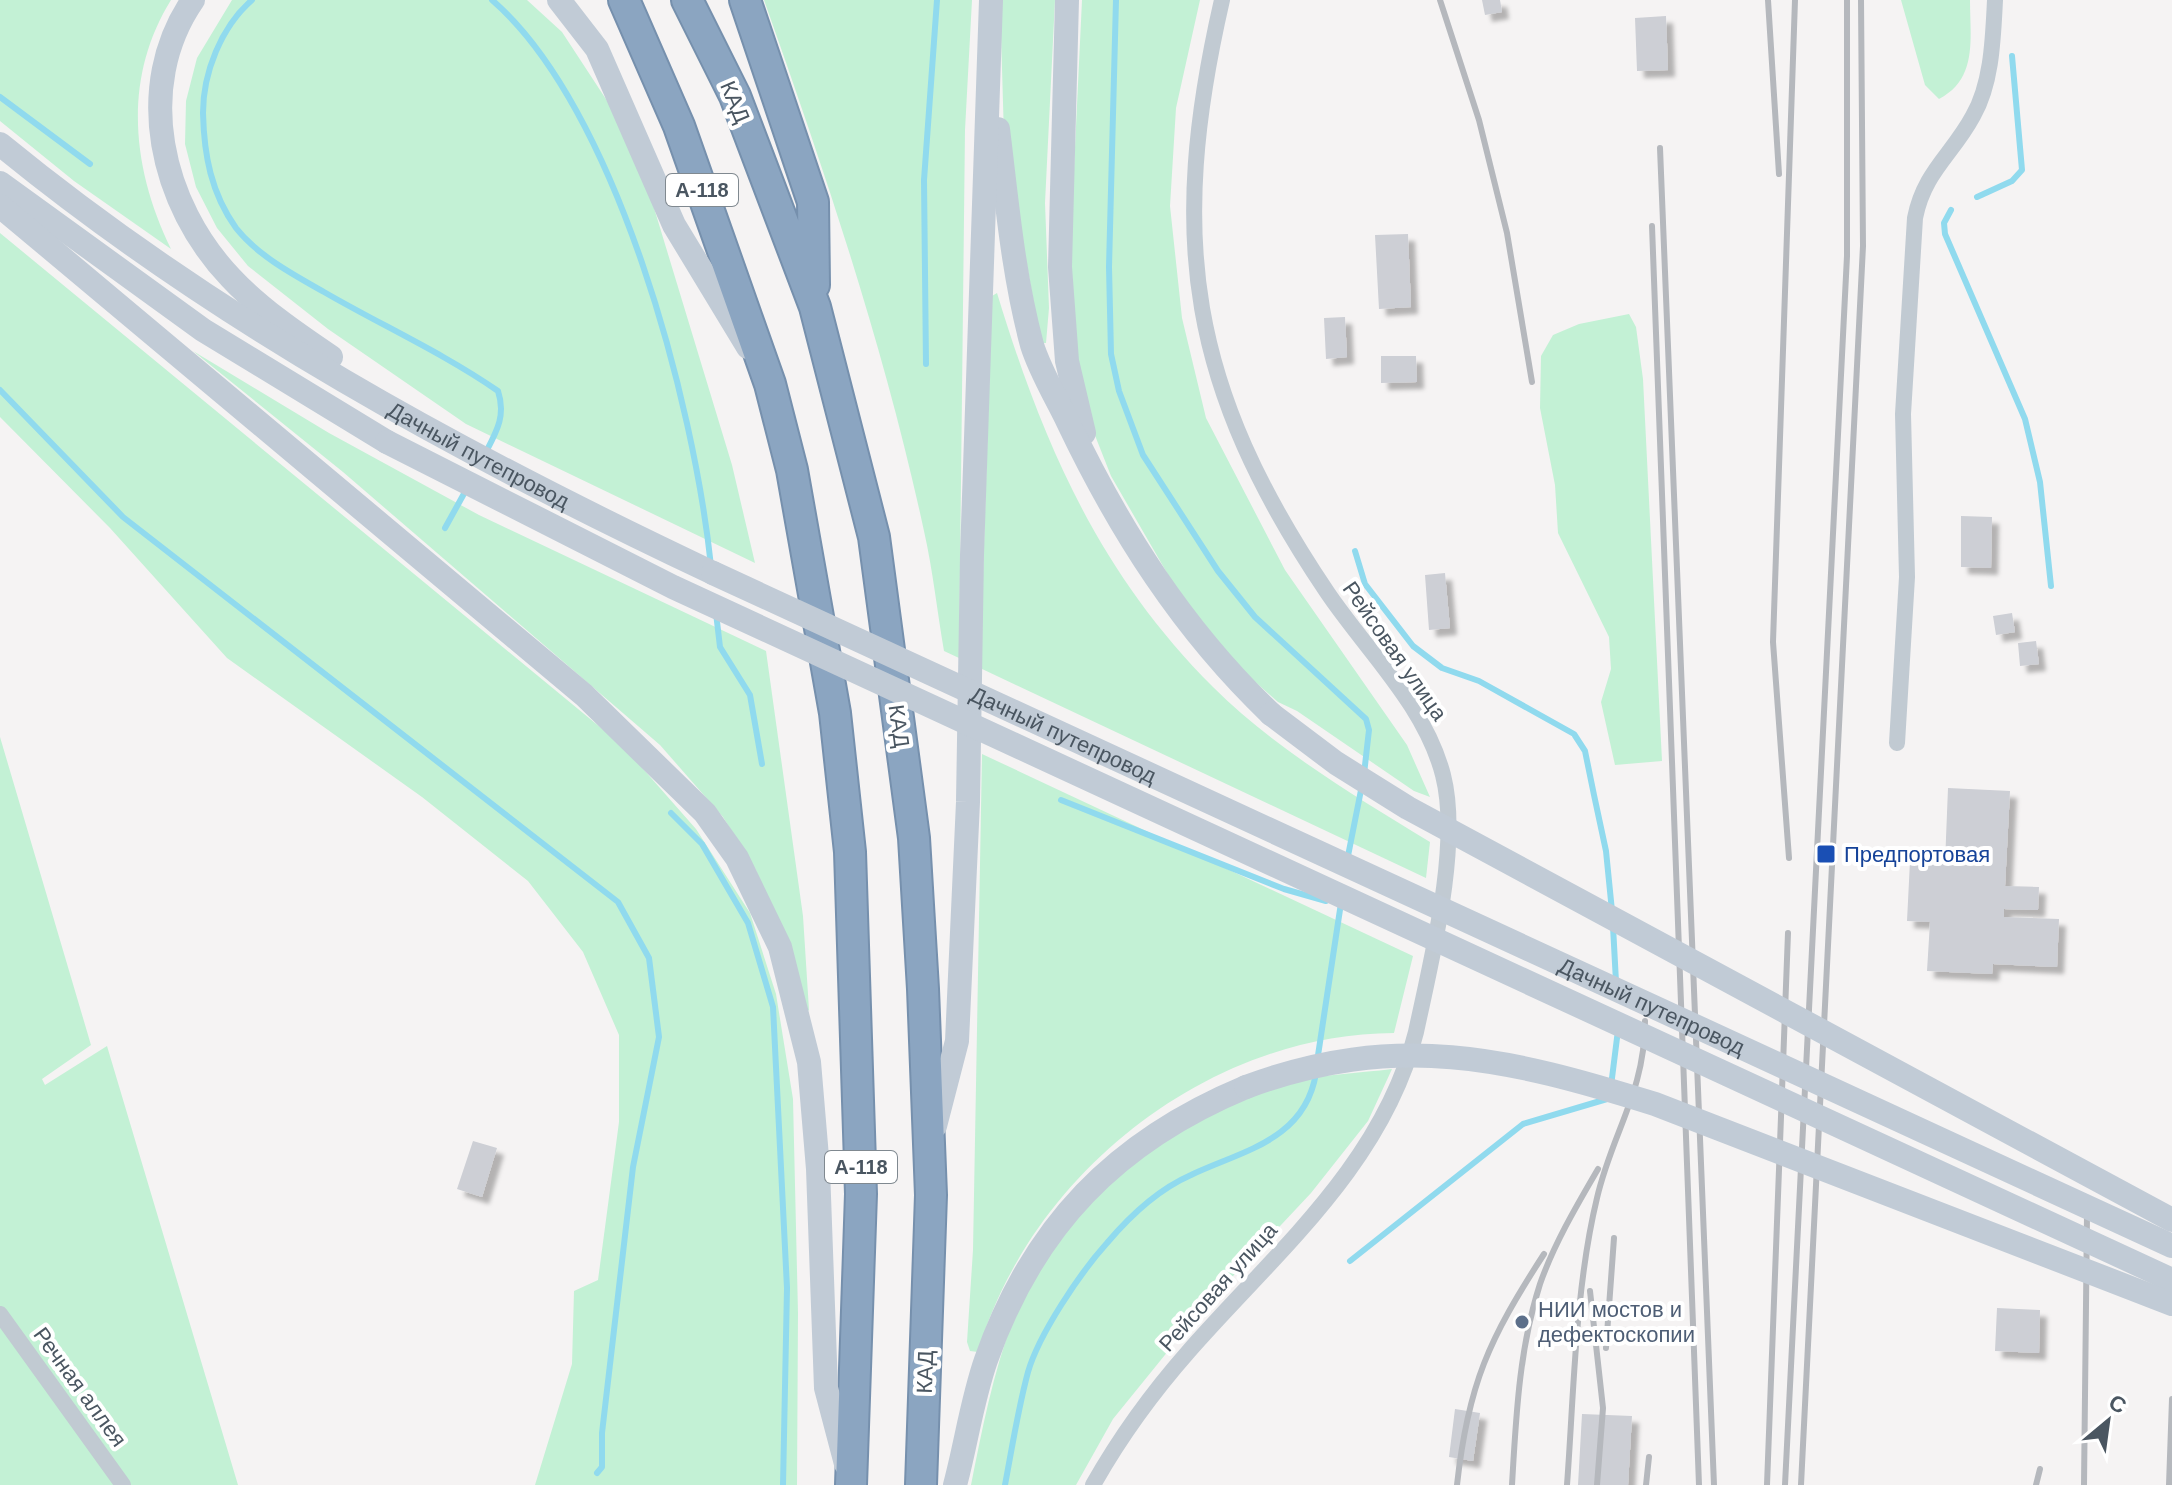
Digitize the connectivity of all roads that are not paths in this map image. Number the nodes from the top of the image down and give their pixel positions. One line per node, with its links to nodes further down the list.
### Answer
1 (193, 0): 16 (main road)
2 (559, 0): 15 (main road)
3 (624, 0): 15 (highway, А-118)
4 (687, 0): 14 (highway, КАД / А-118)
5 (745, 0): 14 (highway)
6 (991, 0): 10 (main road)
7 (1067, 0): 17 (main road)
8 (1222, 0): 29 (street, Рейсовая улица)
9 (1995, 0): 18 (street)
10 (989, 47): 17 (main road); 19 (main road)
11 (0, 144): 16 (main road, Дачный путепровод)
12 (0, 183): 22 (main road, Дачный путепровод, bridge)
13 (0, 206): 25 (main road)
14 (815, 307): 19 (highway, КАД / А-118)
15 (770, 384): 25 (highway, А-118)
16 (475, 455): 21 (main road, Дачный путепровод, bridge)
17 (1095, 478): 20 (main road, bridge)
18 (1897, 743)
19 (929, 1147): 27 (highway, КАД / А-118)
20 (2172, 1220)
21 (2172, 1246)
22 (2172, 1280)
23 (2172, 1304): 28 (main road, bridge)
24 (0, 1314): 26 (street, Речная аллея)
25 (851, 1483)
26 (123, 1485)
27 (921, 1485)
28 (955, 1485)
29 (1093, 1485)

